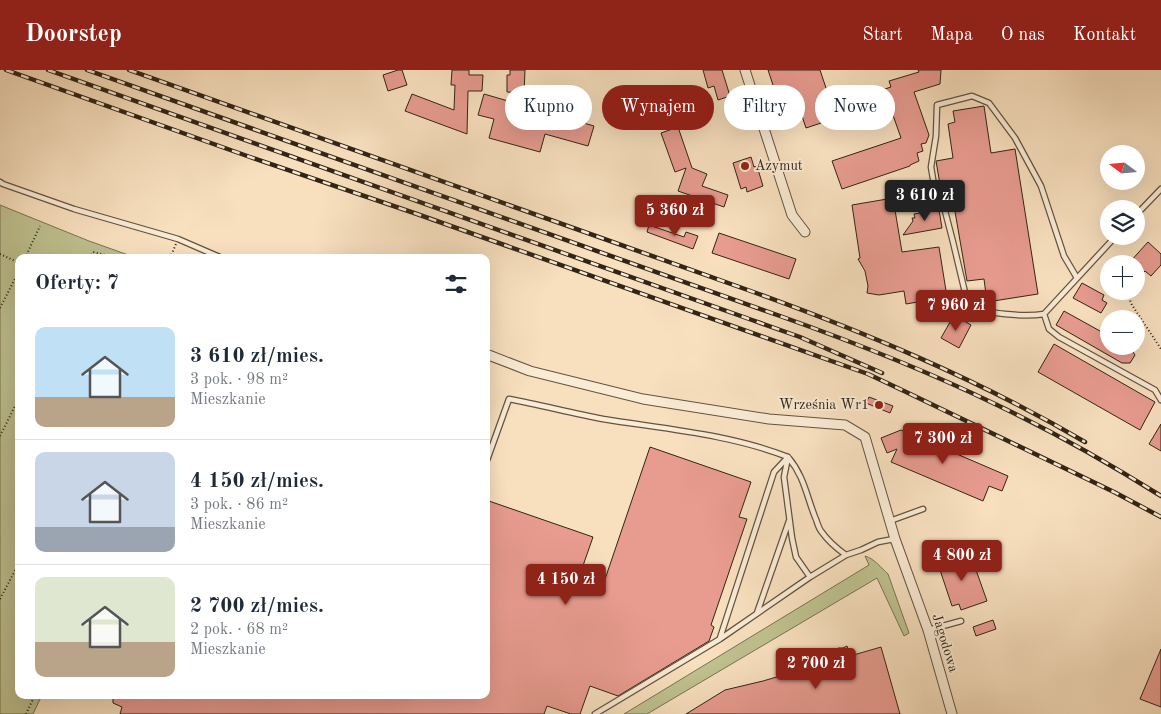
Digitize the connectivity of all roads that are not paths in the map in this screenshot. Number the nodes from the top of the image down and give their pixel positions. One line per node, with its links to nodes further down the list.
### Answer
1 (745, 70): 5 (street)
2 (0, 182): 7 (lane)
3 (1161, 189): 4 (lane)
4 (1145, 206)
5 (805, 232)
6 (1108, 245): 8 (lane)
7 (213, 254)
8 (1077, 278): 9 (lane); 9 (lane)
9 (1044, 314): 11 (lane)
10 (490, 356): 16 (street, Jagodowa)
11 (1161, 400)
12 (490, 452): 13 (lane)
13 (788, 457): 15 (lane); 18 (lane); 23 (lane)
14 (923, 509): 16 (lane)
15 (790, 519): 19 (lane); 20 (lane)
16 (890, 521): 17 (street, Jagodowa)
17 (896, 539): 18 (lane); 22 (street, Jagodowa)
18 (846, 555): 19 (lane)
19 (810, 577): 20 (lane)
20 (756, 614): 23 (lane)
21 (961, 621): 22 (lane)
22 (928, 630): 25 (street, Jagodowa)
23 (720, 640): 24 (lane)
24 (595, 714)
25 (952, 714)

